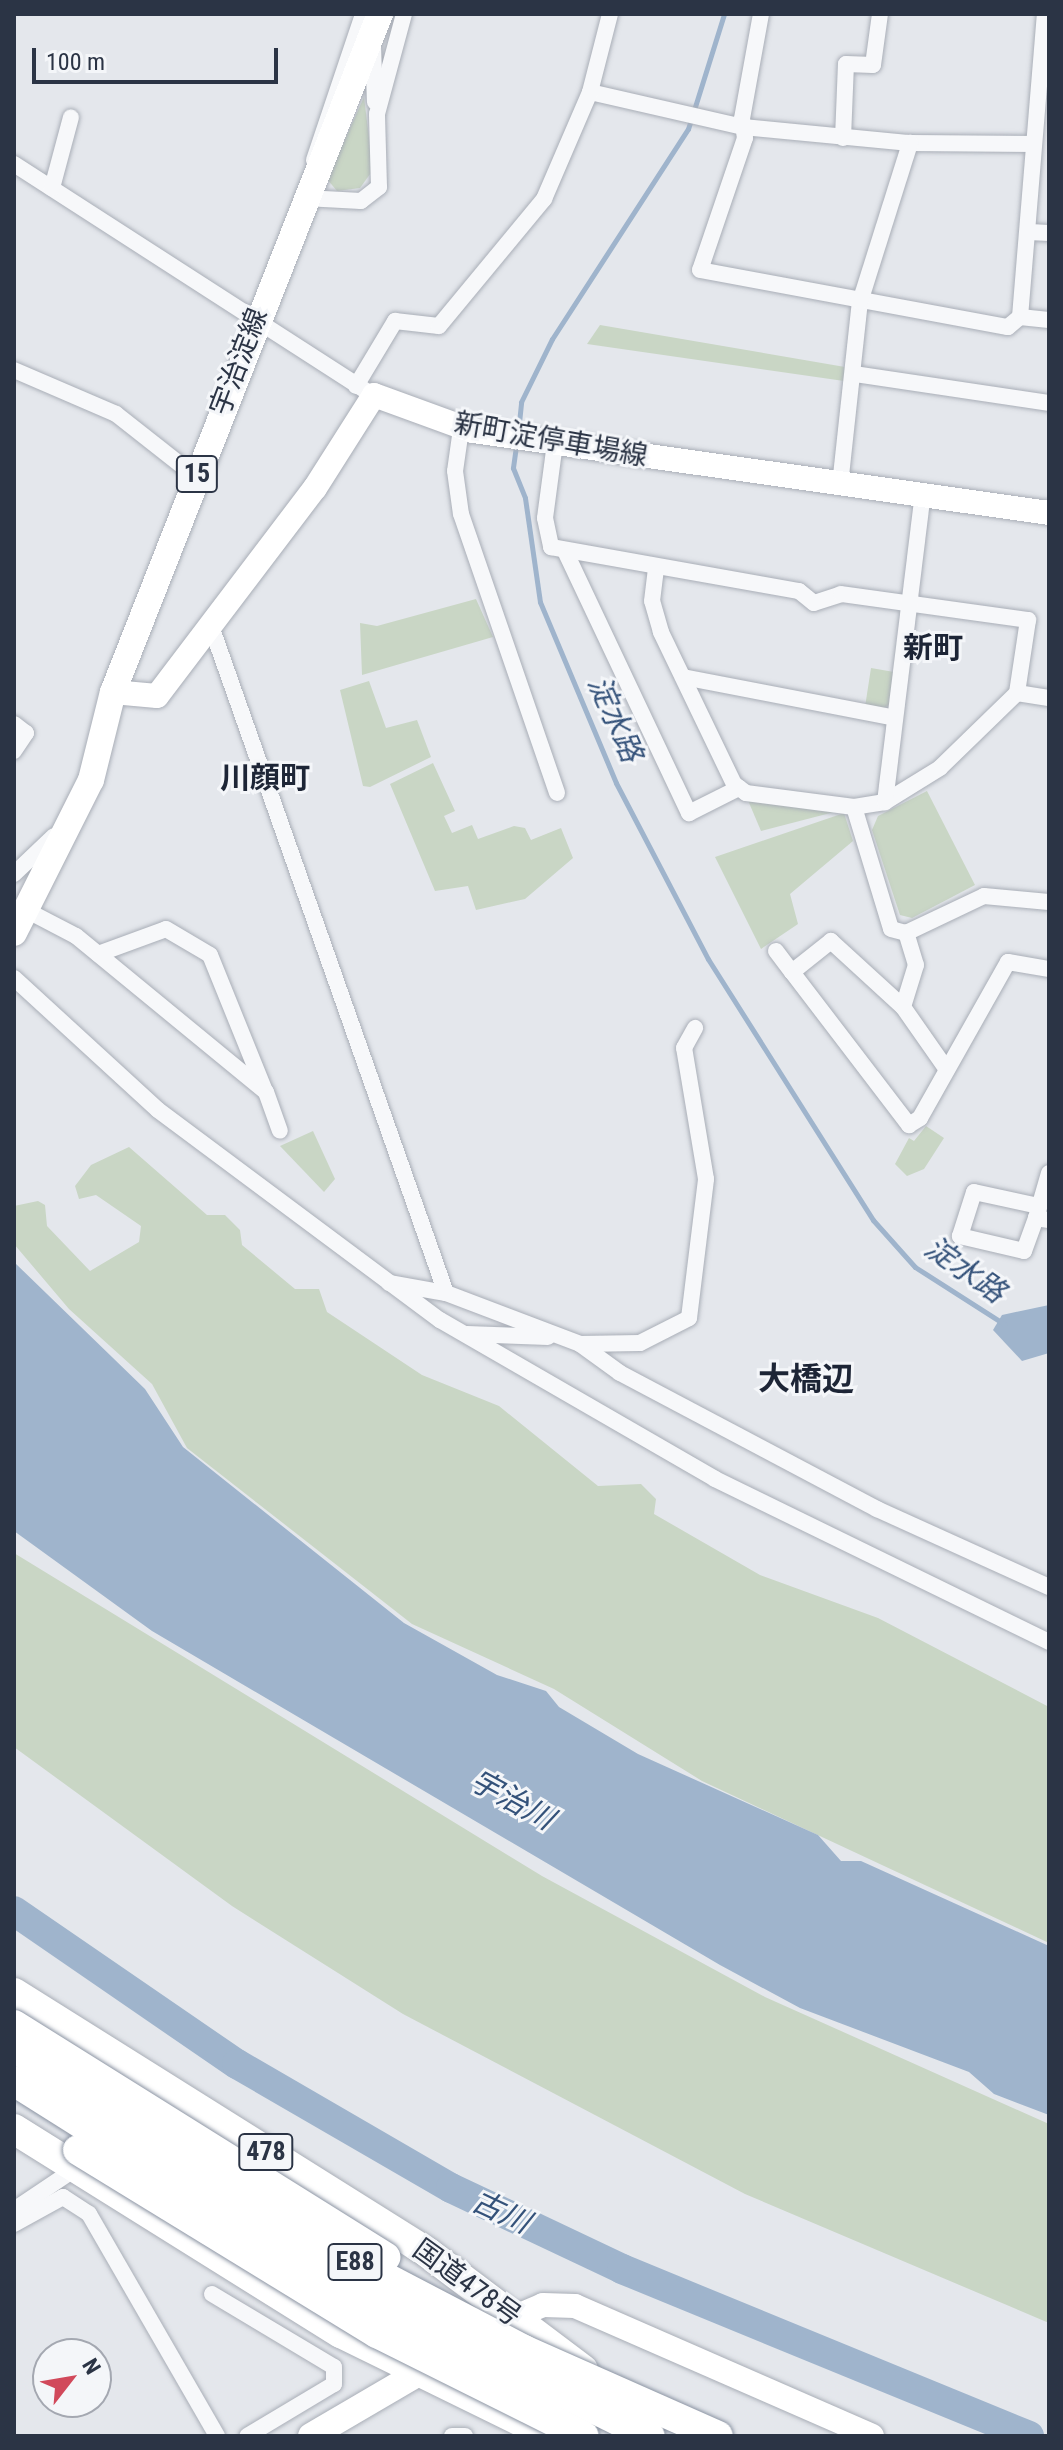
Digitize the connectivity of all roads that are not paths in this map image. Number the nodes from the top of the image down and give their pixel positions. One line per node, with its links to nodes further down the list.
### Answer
1 (404, 14): 8 (street)
2 (610, 14): 7 (street)
3 (761, 14): 10 (street)
4 (880, 14): 11 (street)
5 (1045, 14): 12 (street)
6 (372, 19): 8 (street); 15 (main road, 宇治淀線 / 15)
7 (590, 92): 10 (street); 25 (street)
8 (377, 114): 15 (street)
9 (71, 117): 16 (street)
10 (743, 127): 11 (street); 19 (street)
11 (843, 138): 13 (street)
12 (1041, 138): 13 (street); 17 (street)
13 (910, 143): 19 (street)
14 (14, 164): 16 (street)
15 (309, 187): 20 (main road, 宇治淀線 / 15)
16 (52, 188): 20 (street)
17 (1029, 232): 18 (street); 21 (street)
18 (1049, 233)
19 (860, 302): 21 (street); 24 (street)
20 (257, 316): 25 (street); 29 (main road, 宇治淀線 / 15)
21 (1020, 317): 22 (street)
22 (1049, 320)
23 (14, 370): 29 (street)
24 (855, 374): 26 (street); 30 (street)
25 (365, 390): 27 (main road, 新町淀停車場線); 36 (main road)
26 (1049, 403)
27 (461, 429): 28 (main road, 新町淀停車場線); 45 (street)
28 (551, 442): 30 (main road, 新町淀停車場線); 33 (street)
29 (196, 477): 38 (main road, 宇治淀線 / 15)
30 (840, 485): 31 (main road, 新町淀停車場線)
31 (923, 494): 32 (main road, 新町淀停車場線); 35 (street)
32 (1049, 513)
33 (566, 553): 34 (street); 44 (street)
34 (656, 566): 35 (street); 37 (street)
35 (912, 602): 39 (street); 41 (street)
36 (211, 626): 38 (main road); 66 (street)
37 (683, 677): 41 (street); 44 (street)
38 (113, 692): 47 (main road, 宇治淀線 / 15)
39 (1017, 693): 40 (street); 46 (street)
40 (1049, 698)
41 (895, 718): 46 (street)
42 (14, 724): 43 (street)
43 (14, 751)
44 (739, 788): 48 (street)
45 (557, 793)
46 (885, 802): 48 (street)
47 (78, 807): 49 (street); 51 (main road, 宇治淀線 / 15)
48 (854, 807): 52 (street)
49 (14, 874)
50 (1049, 902): 52 (street)
51 (20, 922): 54 (street)
52 (906, 933): 58 (street)
53 (776, 951): 56 (street)
54 (98, 954): 61 (street); 61 (street)
55 (1049, 969): 60 (street)
56 (792, 972): 58 (street); 60 (street)
57 (14, 978): 65 (street)
58 (903, 1007): 60 (street)
59 (695, 1028): 69 (street)
60 (945, 1067)
61 (266, 1092): 62 (street)
62 (280, 1131)
63 (1049, 1173): 64 (street)
64 (1041, 1215): 64 (street)
65 (389, 1283): 66 (street); 67 (street)
66 (446, 1293): 68 (street)
67 (466, 1334): 68 (street); 71 (street)
68 (563, 1338): 69 (street)
69 (580, 1344): 70 (street)
70 (1049, 1587)
71 (1049, 1642)
72 (14, 1993): 82 (highway, 国道478号 / 478)
73 (14, 2025): 83 (highway, bridge)
74 (14, 2047): 83 (highway, E88, bridge)
75 (14, 2081): 90 (highway, E88, bridge)
76 (14, 2106): 89 (highway, bridge)
77 (14, 2129): 78 (highway)
78 (72, 2171): 79 (street); 84 (highway)
79 (14, 2210)
80 (14, 2224): 85 (street)
81 (212, 2294): 86 (street)
82 (515, 2317): 84 (main road); 91 (highway, 国道478号 / 478); 93 (main road)
83 (524, 2350): 92 (highway, E88, bridge)
84 (416, 2374): 87 (main road); 88 (highway)
85 (217, 2436)
86 (247, 2436)
87 (311, 2436)
88 (551, 2436)
89 (584, 2436)
90 (650, 2436)
91 (666, 2436)
92 (718, 2436)
93 (872, 2436)

